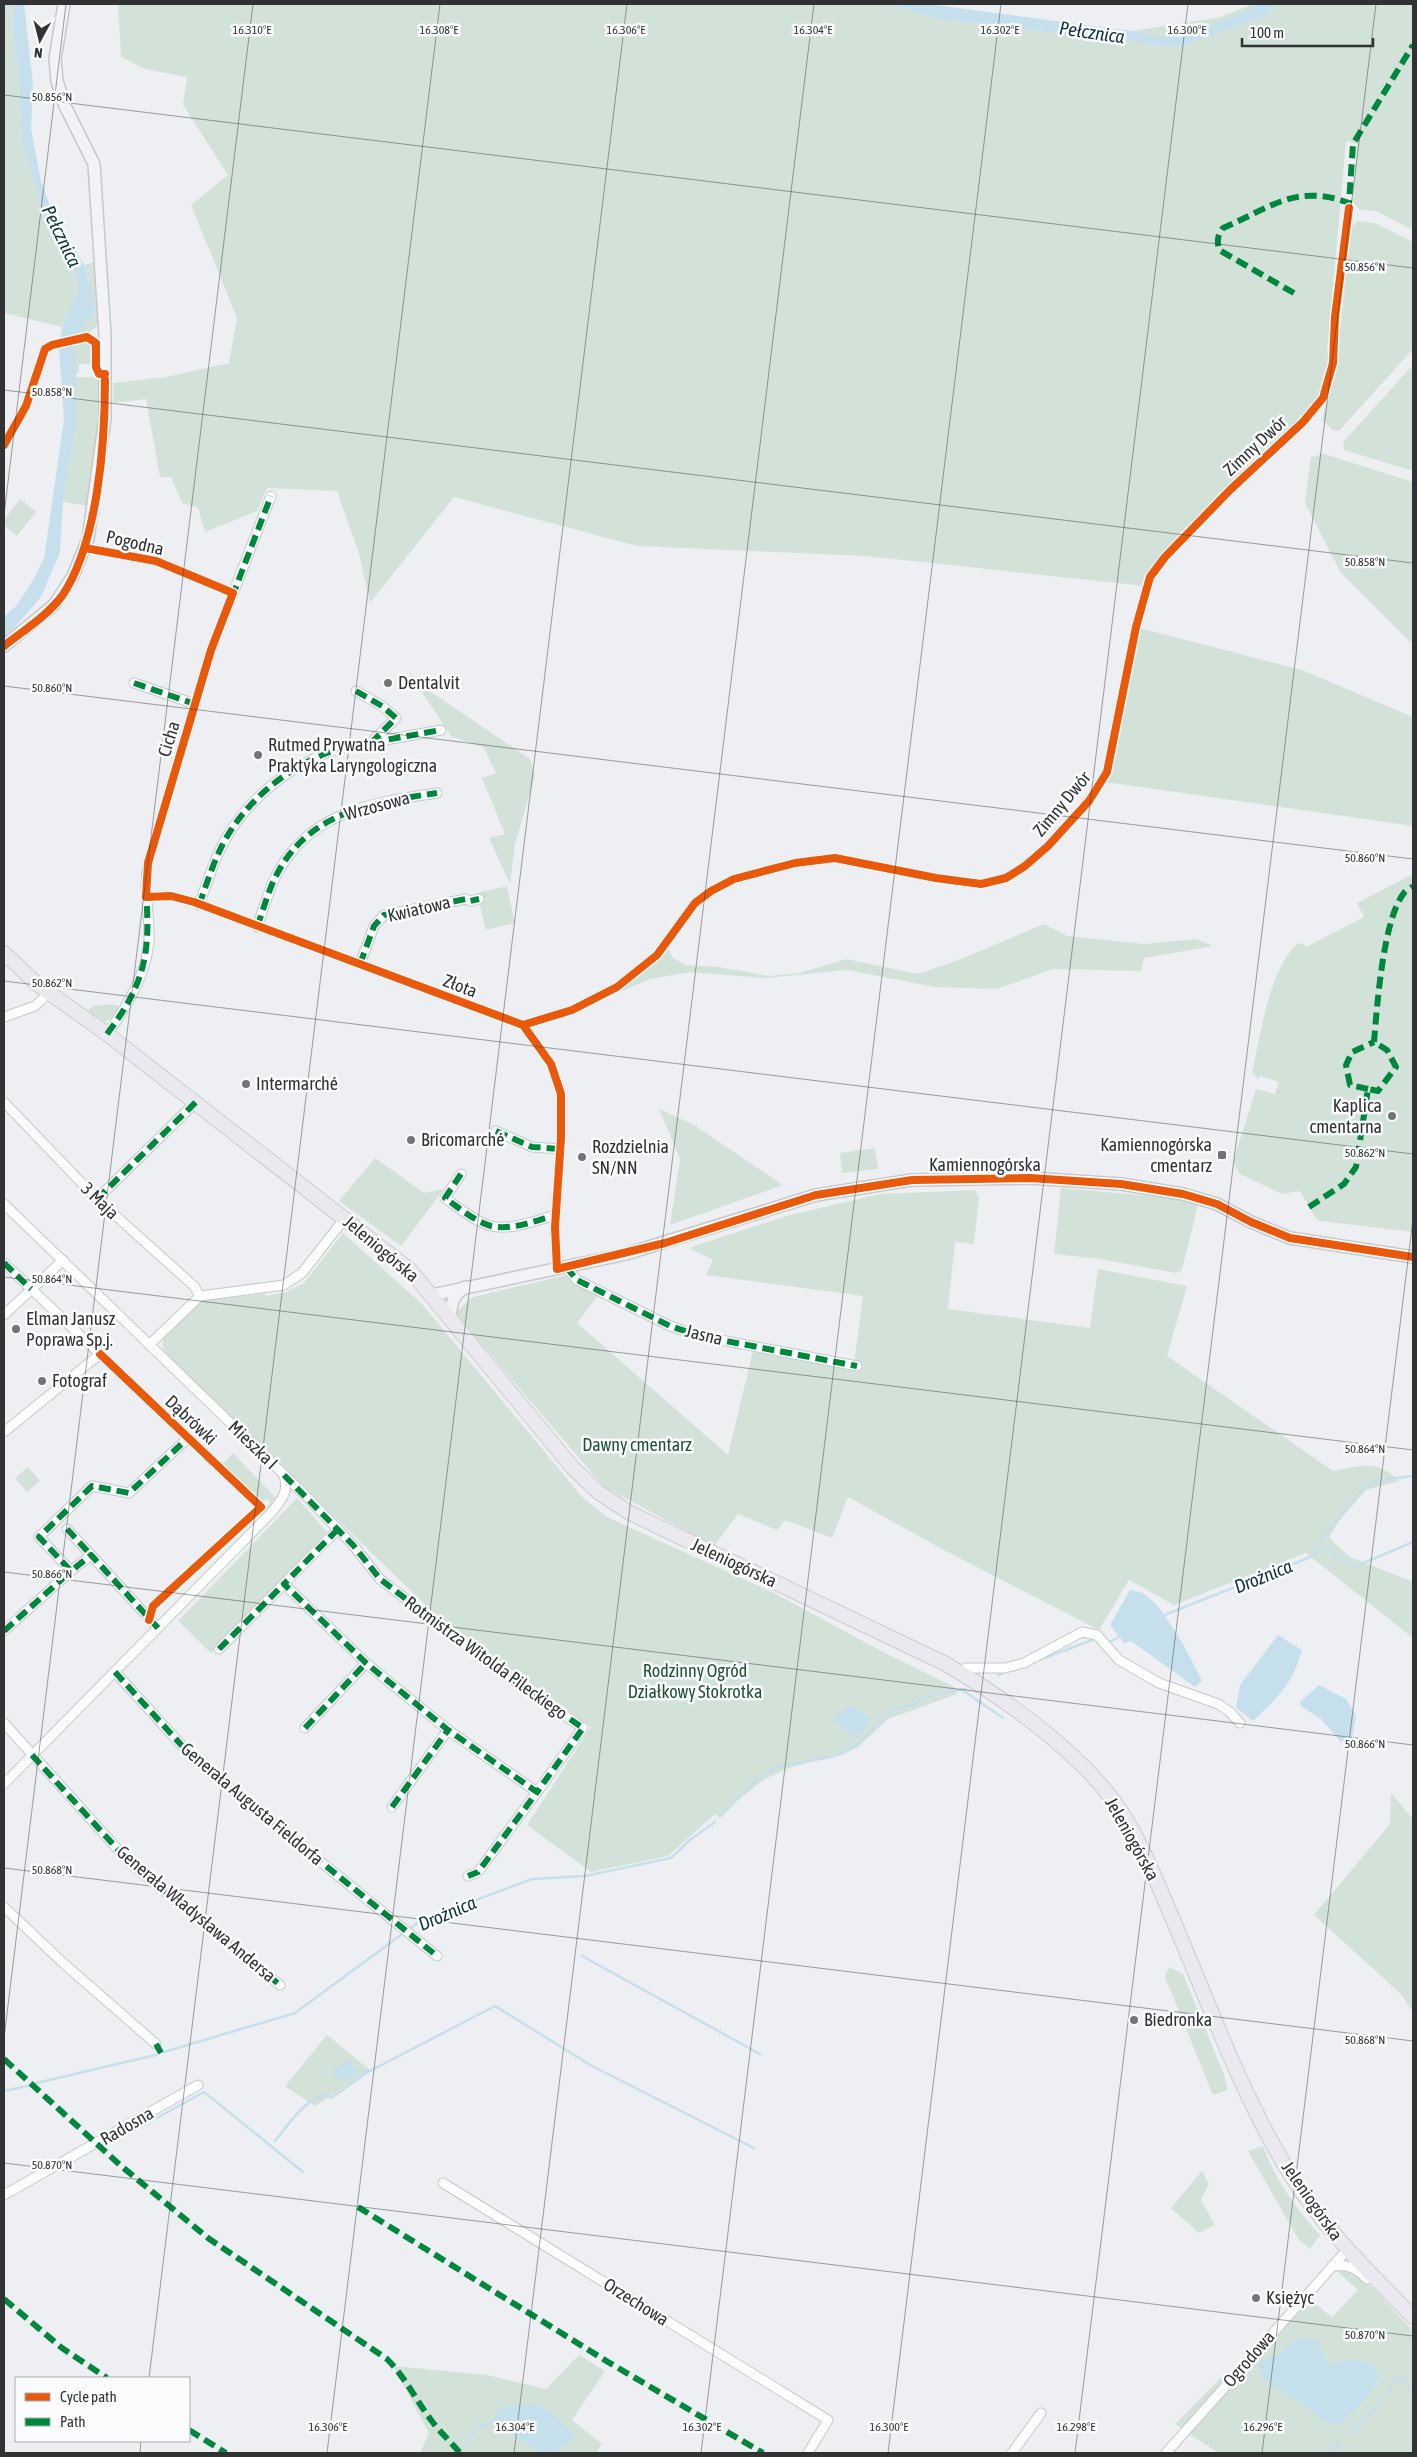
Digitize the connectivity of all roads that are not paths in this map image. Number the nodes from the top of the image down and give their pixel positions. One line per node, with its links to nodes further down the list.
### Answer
1 (64, 4): 6 (street)
2 (1349, 208): 23 (street, Zimny Dwór)
3 (45, 350): 4 (street)
4 (5, 440)
5 (271, 496): 7 (street, Cicha)
6 (85, 548): 7 (street, Pogodna); 8 (street)
7 (233, 593): 11 (street, Cicha)
8 (4, 646)
9 (134, 683): 11 (street)
10 (356, 691): 13 (street)
11 (194, 704): 15 (street, Cicha)
12 (441, 730): 13 (street)
13 (372, 742): 17 (street)
14 (437, 793): 18 (street, Wrzosowa)
15 (146, 897): 17 (street, Złota); 24 (street, Cicha)
16 (479, 899): 20 (street, Kwiatowa)
17 (199, 904): 18 (street, Złota)
18 (257, 927): 20 (street, Złota)
19 (4, 953): 21 (main road, Jeleniogórska)
20 (360, 964): 23 (street, Złota)
21 (49, 992): 22 (street); 24 (main road, Jeleniogórska)
22 (4, 1017)
23 (523, 1025): 28 (street)
24 (107, 1034): 26 (main road, Jeleniogórska)
25 (4, 1102): 30 (street, 3 Maja)
26 (196, 1102): 30 (street); 33 (main road, Jeleniogórska)
27 (496, 1131): 28 (street)
28 (560, 1149): 32 (street)
29 (461, 1174): 32 (street)
30 (97, 1199): 41 (street, 3 Maja)
31 (4, 1204): 35 (street, Mieszka I)
32 (556, 1215): 37 (street)
33 (344, 1218): 40 (main road, Jeleniogórska); 41 (street)
34 (1413, 1257): 37 (street, Kamiennogórska)
35 (62, 1260): 39 (street); 44 (street, Mieszka I)
36 (4, 1263): 39 (street, Dąbrówki)
37 (562, 1268): 38 (street, Kamiennogórska); 46 (street, Jasna)
38 (465, 1286): 40 (street, Kamiennogórska); 43 (street)
39 (31, 1288): 42 (street); 45 (street, Dąbrówki)
40 (432, 1295): 43 (main road, Jeleniogórska)
41 (200, 1296): 44 (street)
42 (4, 1315)
43 (451, 1319): 61 (main road, Jeleniogórska)
44 (149, 1345): 49 (street, Mieszka I)
45 (100, 1354): 47 (street); 48 (street, Dąbrówki)
46 (857, 1366)
47 (4, 1432)
48 (188, 1438): 50 (street, Dąbrówki); 54 (street)
49 (284, 1475): 52 (street, Rotmistrza Witolda Pileckiego); 56 (street, Mieszka I)
50 (261, 1507)
51 (67, 1529): 53 (street)
52 (338, 1529): 55 (street); 68 (street, Rotmistrza Witolda Pileckiego)
53 (90, 1555): 54 (street); 56 (street)
54 (71, 1571): 57 (street)
55 (284, 1584): 58 (street); 59 (street)
56 (158, 1628): 60 (street, Mieszka I)
57 (4, 1632)
58 (219, 1649)
59 (366, 1663): 64 (street); 65 (street)
60 (115, 1672): 66 (street, Mieszka I); 72 (street, Generała Augusta Fieldorfa)
61 (960, 1672): 63 (street); 78 (main road, Jeleniogórska)
62 (4, 1723): 66 (street)
63 (1240, 1723)
64 (306, 1728)
65 (448, 1730): 68 (street); 69 (street)
66 (32, 1755): 67 (street, Mieszka I); 73 (street, Generała Władysława Andersa)
67 (4, 1784)
68 (537, 1792): 70 (street, Rotmistrza Witolda Pileckiego)
69 (392, 1807)
70 (468, 1876)
71 (4, 1907): 74 (street)
72 (437, 1956)
73 (280, 1985)
74 (156, 2044)
75 (198, 2085): 77 (street, Radosna)
76 (443, 2184): 83 (street, Orzechowa)
77 (4, 2196)
78 (1347, 2250): 79 (street, Ogrodowa); 80 (main road, Jeleniogórska)
79 (1332, 2266): 80 (street); 85 (street, Ogrodowa)
80 (1400, 2304): 81 (main road, Jeleniogórska)
81 (1413, 2317)
82 (1041, 2413): 84 (street)
83 (808, 2453)
84 (1012, 2453)
85 (1166, 2453)

